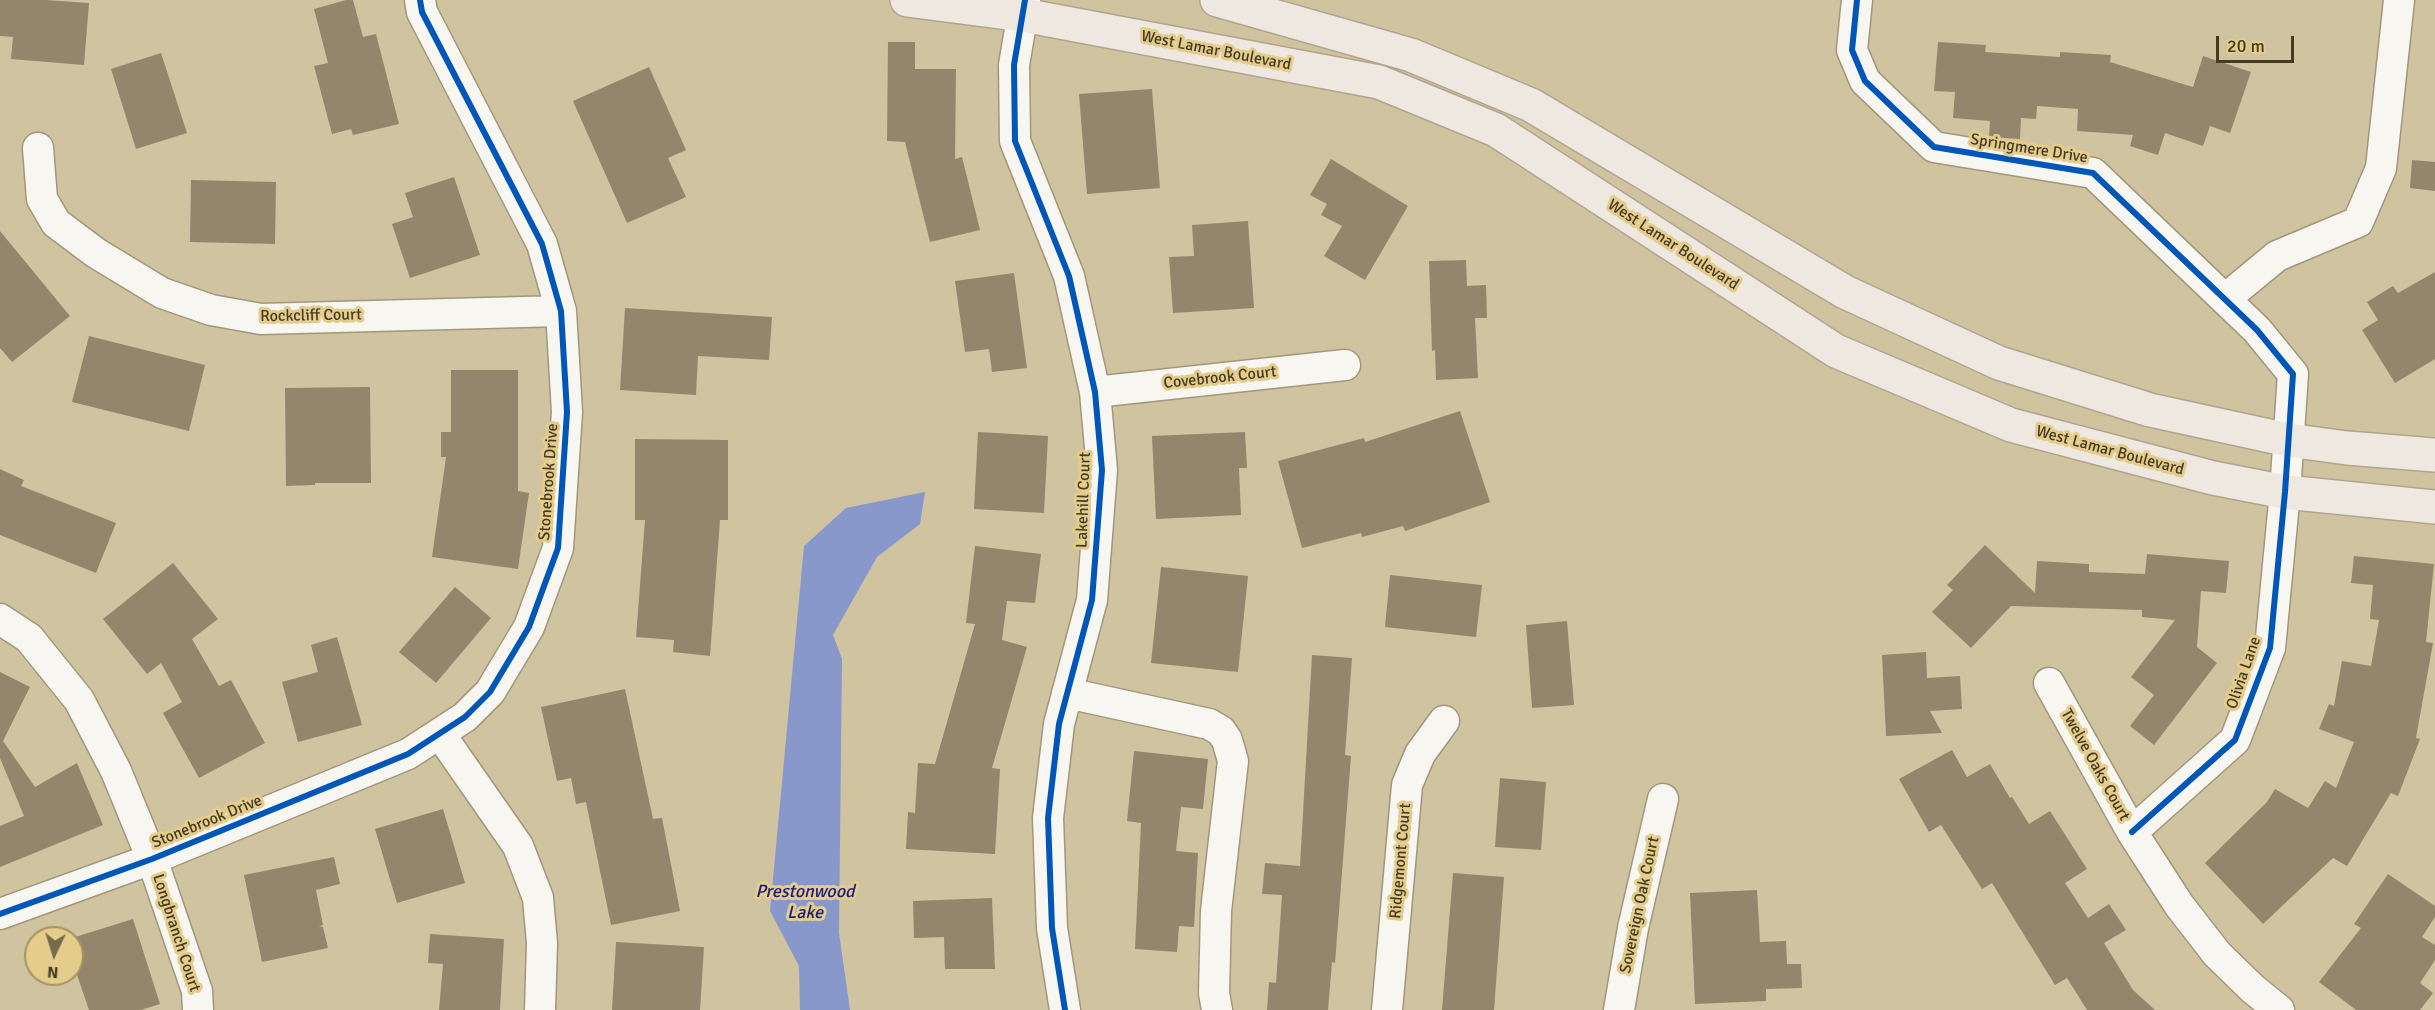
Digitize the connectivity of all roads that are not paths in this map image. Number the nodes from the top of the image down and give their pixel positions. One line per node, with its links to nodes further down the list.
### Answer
1 (420, 0): 9 (street, Stonebrook Drive)
2 (907, 0): 6 (main road, West Lamar Boulevard)
3 (1217, 0): 12 (main road)
4 (1857, 0): 8 (street, Springmere Drive)
5 (2399, 0): 8 (street)
6 (1024, 8): 11 (street, Lakehill Court); 14 (main road, West Lamar Boulevard)
7 (38, 148): 9 (street, Rockcliff Court)
8 (2225, 299): 12 (street, Springmere Drive)
9 (561, 311): 20 (street, Stonebrook Drive)
10 (1345, 365): 11 (street, Covebrook Court)
11 (1095, 392): 18 (street, Lakehill Court)
12 (2288, 440): 13 (main road); 14 (street, Olivia Lane)
13 (2435, 455)
14 (2285, 492): 15 (main road, West Lamar Boulevard); 22 (street, Olivia Lane)
15 (2435, 507)
16 (0, 619): 23 (street, Longbranch Court)
17 (2049, 683): 22 (street, Twelve Oaks Court)
18 (1067, 693): 27 (street, Lakehill Court); 28 (street)
19 (1444, 721): 29 (street, Ridgemont Court)
20 (440, 734): 23 (street, Stonebrook Drive); 26 (street)
21 (1663, 800): 30 (street, Sovereign Oak Court)
22 (2132, 832): 31 (street, Twelve Oaks Court)
23 (152, 859): 24 (street, Stonebrook Drive); 25 (street, Longbranch Court)
24 (0, 914)
25 (198, 1010)
26 (540, 1010)
27 (1065, 1010)
28 (1217, 1010)
29 (1387, 1010)
30 (1619, 1010)
31 (2279, 1010)

